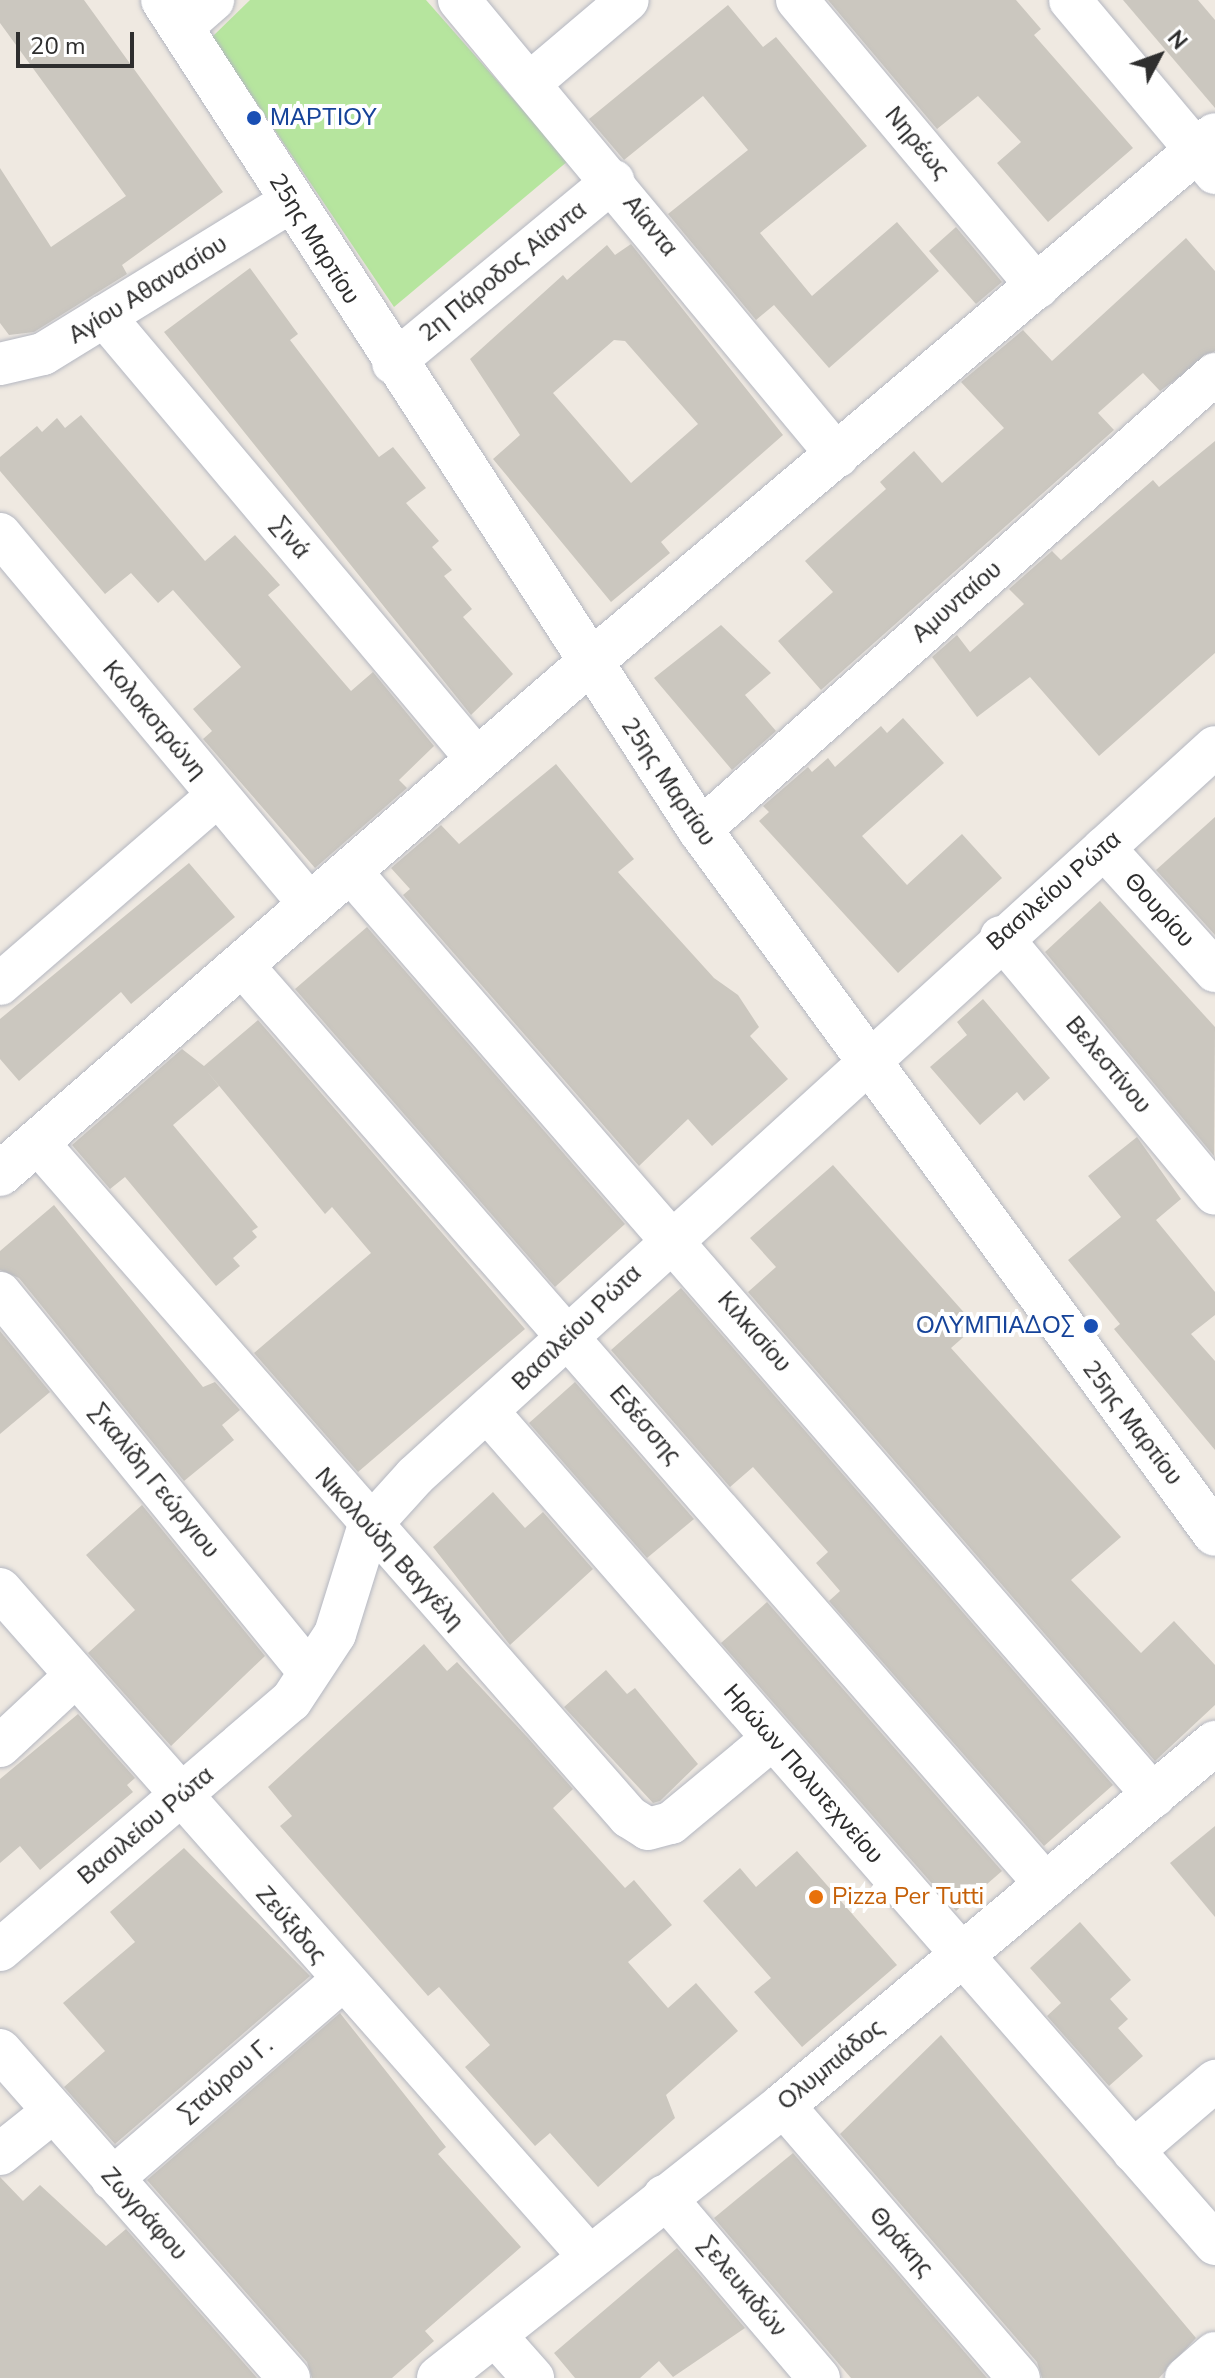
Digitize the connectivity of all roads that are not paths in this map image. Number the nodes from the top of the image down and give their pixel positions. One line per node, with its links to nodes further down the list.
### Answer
1 (213, 0): 6 (street)
2 (459, 0): 7 (street, Αίαντα)
3 (628, 0): 7 (street)
4 (797, 0): 11 (street, Νηρέως)
5 (1070, 0): 8 (street)
6 (172, 14): 10 (street, 25ης Μαρτίου)
7 (530, 83): 9 (street, Αίαντα)
8 (1209, 153): 11 (street)
9 (613, 181): 13 (street, 2η Πάροδος Αίαντα); 16 (street, Αίαντα)
10 (290, 202): 12 (street, Αγίου Αθανασίου); 13 (street, 25ης Μαρτίου)
11 (1038, 287): 16 (street)
12 (104, 316): 14 (street, Αγίου Αθανασίου); 20 (street, Σινά)
13 (393, 363): 18 (street, 25ης Μαρτίου)
14 (0, 364)
15 (1215, 374): 22 (street, Αμυνταίου)
16 (838, 456): 18 (street)
17 (0, 534): 21 (street, Κολοκοτρώνη)
18 (588, 664): 20 (street); 22 (street, 25ης Μαρτίου)
19 (1215, 747): 23 (street, Βασιλείου Ρώτα)
20 (477, 759): 24 (street)
21 (217, 796): 25 (street, Κολοκοτρώνη); 29 (street)
22 (700, 830): 30 (street, 25ης Μαρτίου)
23 (1104, 848): 26 (street, Βασιλείου Ρώτα); 28 (street, Θουρίου)
24 (350, 871): 25 (street); 34 (street, Κιλκισίου)
25 (310, 905): 27 (street)
26 (1001, 937): 30 (street, Βασιλείου Ρώτα); 33 (street, Βελεστίνου)
27 (242, 965): 31 (street); 36 (street, Εδέσσης)
28 (1215, 971)
29 (0, 984)
30 (864, 1062): 34 (street, Βασιλείου Ρώτα); 39 (street, 25ης Μαρτίου)
31 (37, 1142): 32 (street); 38 (street, Νικολούδη Βαγγέλη)
32 (0, 1174)
33 (1215, 1194)
34 (672, 1237): 36 (street, Βασιλείου Ρώτα); 46 (street, Κιλκισίου)
35 (0, 1293): 41 (street, Σκαλίδη Γεώργιου)
36 (569, 1338): 37 (street, Βασιλείου Ρώτα); 48 (street, Εδέσσης)
37 (488, 1412): 38 (street, Βασιλείου Ρώτα); 43 (street, Ηρώων Πολυτεχνείου)
38 (368, 1528): 41 (street, Βασιλείου Ρώτα); 43 (street, Νικολούδη Βαγγέλη)
39 (1215, 1534)
40 (0, 1589): 42 (street, Ζεύξιδος)
41 (307, 1670): 47 (street, Βασιλείου Ρώτα)
42 (74, 1677): 45 (street); 47 (street, Ζεύξιδος)
43 (772, 1739): 50 (street, Ηρώων Πολυτεχνείου)
44 (1215, 1743): 46 (street, Ολυμπιάδος)
45 (0, 1746)
46 (1154, 1796): 48 (street, Ολυμπιάδος)
47 (180, 1797): 49 (street, Βασιλείου Ρώτα); 51 (street, Ζεύξιδος)
48 (1047, 1886): 50 (street, Ολυμπιάδος)
49 (0, 1950)
50 (963, 1956): 54 (street, Ολυμπιάδος); 56 (street, Ηρώων Πολυτεχνείου)
51 (340, 1982): 58 (street, Σταύρου Γ.); 61 (street, Ζεύξιδος)
52 (0, 2050): 55 (street, Ζωγράφου)
53 (1215, 2081): 56 (street)
54 (783, 2105): 59 (street, Ολυμπιάδος); 68 (street, Θράκης)
55 (54, 2111): 57 (street); 58 (street, Ζωγράφου)
56 (1133, 2151): 60 (street, Ηρώων Πολυτεχνείου)
57 (0, 2154)
58 (112, 2179): 64 (street, Ζωγράφου)
59 (664, 2196): 61 (street, Ολυμπιάδος); 67 (street, Σελευκιδών)
60 (1215, 2244)
61 (588, 2255): 62 (street, Ολυμπιάδος)
62 (494, 2334): 65 (street, Ολυμπιάδος); 66 (street)
63 (1215, 2353): 69 (street)
64 (289, 2378)
65 (439, 2378)
66 (533, 2378)
67 (819, 2378)
68 (1019, 2378)
69 (1186, 2378)

